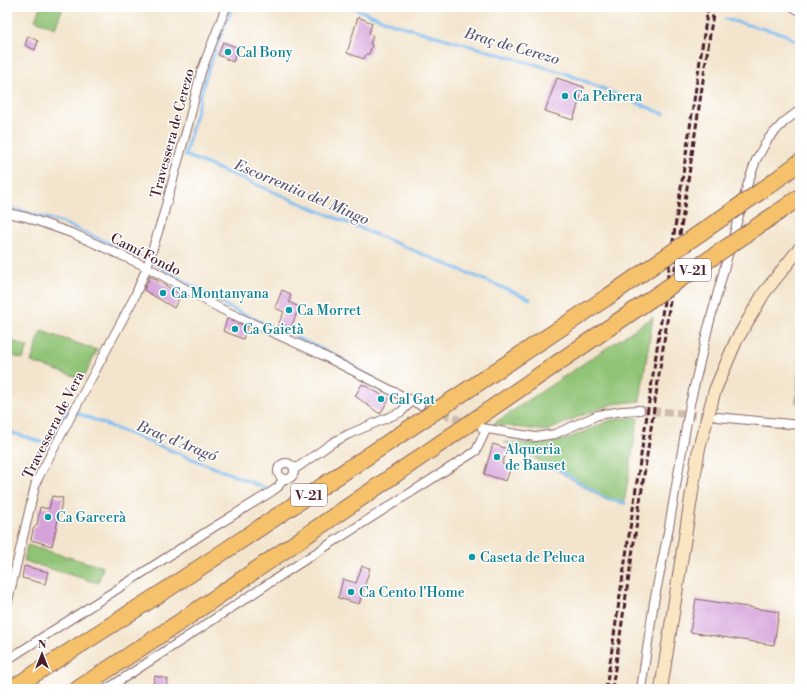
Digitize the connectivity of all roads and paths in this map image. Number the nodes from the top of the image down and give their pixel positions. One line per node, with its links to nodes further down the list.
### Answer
1 (226, 7): 9 (street, Travessera de Cerezo)
2 (793, 7): 3 (street)
3 (800, 11)
4 (800, 110): 22 (street)
5 (800, 162): 19 (highway, V-21, bridge)
6 (800, 197): 20 (highway, V-21, bridge)
7 (7, 213): 9 (street, Camí Fondo)
8 (800, 248): 23 (main road)
9 (147, 267): 10 (street, Camí Fondo); 17 (street, Travessera de Vera)
10 (411, 402): 11 (street, Camí Fondo); 15 (street)
11 (420, 405)
12 (640, 410): 21 (street)
13 (717, 417): 14 (street)
14 (800, 425)
15 (294, 468): 16 (street); 16 (street)
16 (284, 479): 18 (street)
17 (7, 605)
18 (7, 660)
19 (11, 689)
20 (78, 689)
21 (107, 689)
22 (641, 689)
23 (662, 689)

